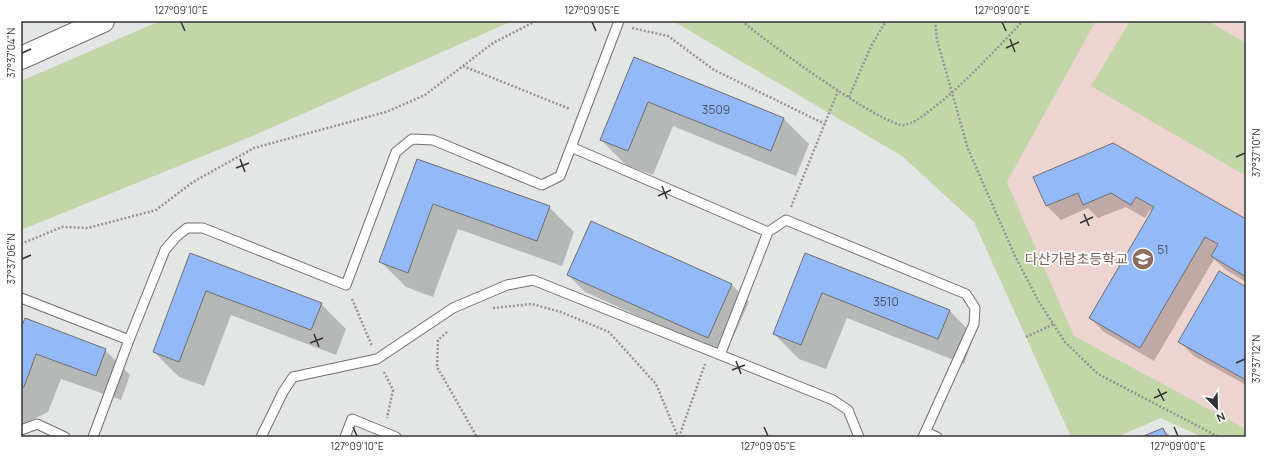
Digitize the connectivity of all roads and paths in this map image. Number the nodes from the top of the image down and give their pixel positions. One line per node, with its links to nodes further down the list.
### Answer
1 (103, 21): 8 (highway)
2 (536, 21): 9 (path)
3 (742, 21): 10 (path)
4 (886, 21): 12 (path)
5 (935, 21): 11 (path)
6 (1023, 21): 11 (path)
7 (618, 23): 13 (lane); 14 (path)
8 (21, 58)
9 (463, 66): 13 (path); 18 (path)
10 (838, 91): 12 (path); 14 (path)
11 (952, 93): 12 (path); 22 (path)
12 (849, 97)
13 (583, 115): 15 (lane)
14 (825, 124): 16 (path)
15 (571, 147): 17 (lane); 19 (lane)
16 (786, 220): 17 (lane); 31 (lane)
17 (768, 232): 27 (lane)
18 (21, 244)
19 (346, 285): 25 (lane); 28 (path)
20 (21, 298): 25 (lane)
21 (489, 309): 38 (path)
22 (1054, 324): 24 (path); 41 (path)
23 (449, 330): 37 (path)
24 (1026, 337)
25 (129, 340): 33 (lane)
26 (710, 351): 27 (lane); 28 (lane); 38 (path)
27 (720, 355): 39 (lane)
28 (377, 359): 30 (path); 34 (lane)
29 (21, 430): 32 (lane)
30 (383, 431): 35 (lane); 36 (lane)
31 (925, 435): 40 (lane)
32 (65, 437)
33 (92, 437)
34 (261, 437)
35 (344, 437)
36 (396, 437)
37 (477, 437)
38 (679, 437)
39 (860, 437)
40 (937, 437)
41 (1219, 437)

